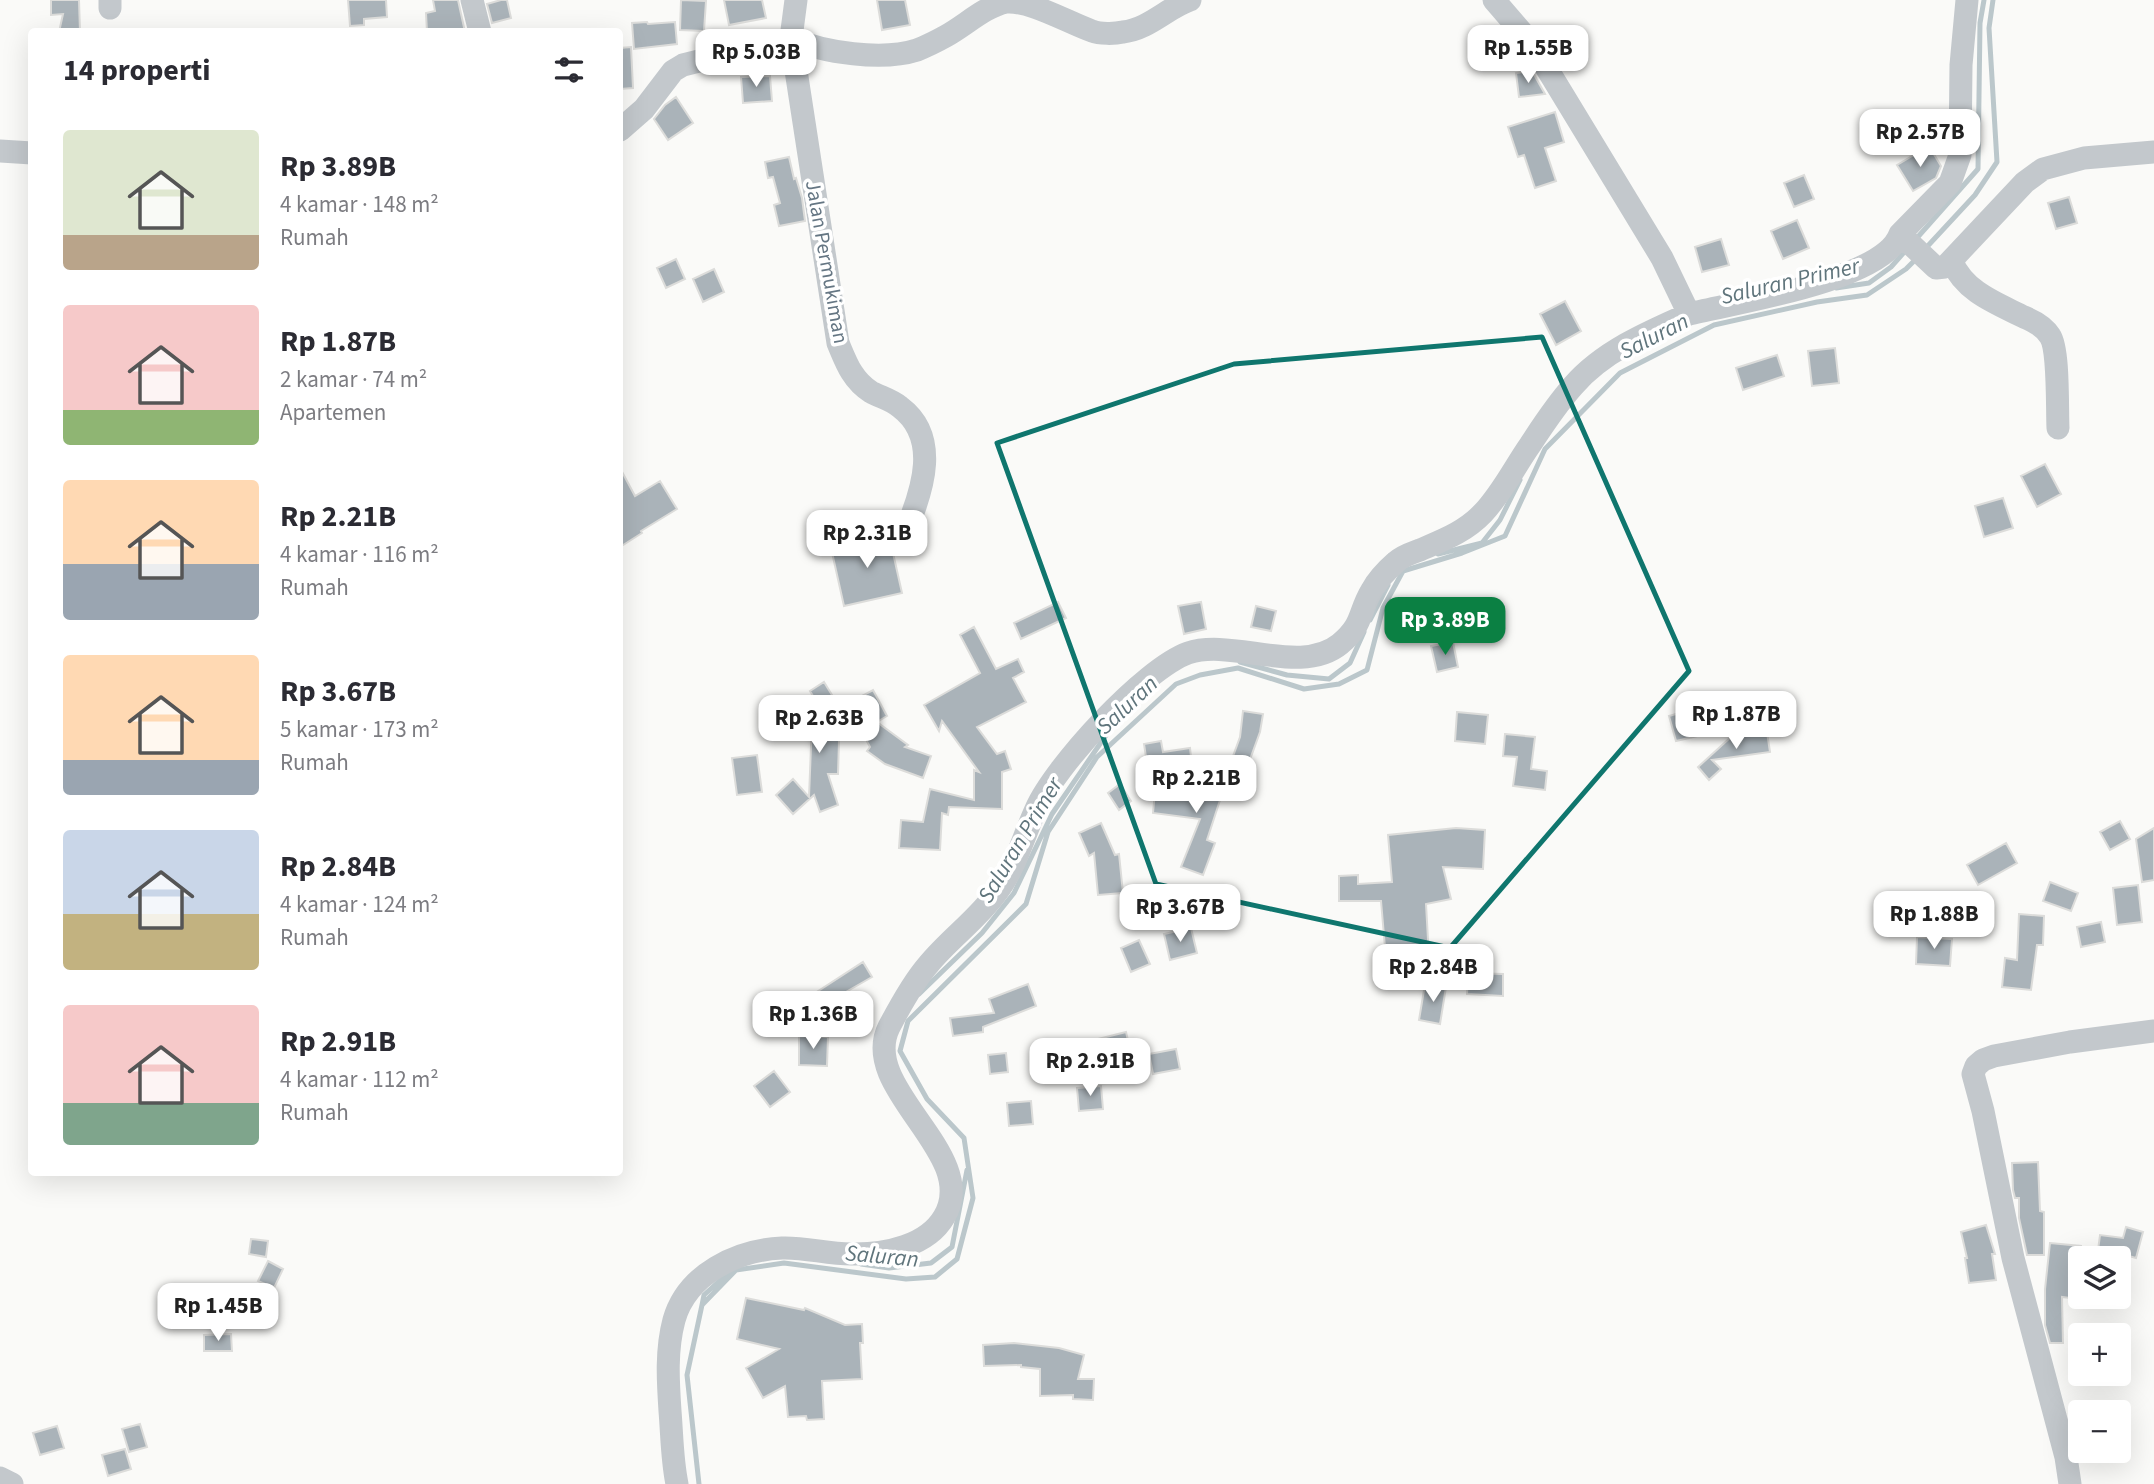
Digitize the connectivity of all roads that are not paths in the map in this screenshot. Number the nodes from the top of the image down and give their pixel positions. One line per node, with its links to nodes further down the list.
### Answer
1 (472, 0): 6 (street)
2 (796, 0): 7 (street, Jalan Permukiman)
3 (1190, 0): 7 (street)
4 (1494, 0): 14 (street)
5 (1967, 0): 12 (street)
6 (479, 28)
7 (791, 38): 8 (street); 16 (street, Jalan Permukiman)
8 (623, 128)
9 (0, 151): 11 (street)
10 (2154, 152): 13 (street)
11 (28, 153)
12 (1904, 238): 13 (street); 14 (street)
13 (1944, 265): 15 (street)
14 (1689, 314): 20 (street)
15 (2058, 428)
16 (907, 528)
17 (2154, 1031): 21 (street)
18 (0, 1478): 19 (street)
19 (12, 1484)
20 (677, 1484)
21 (2070, 1484)

